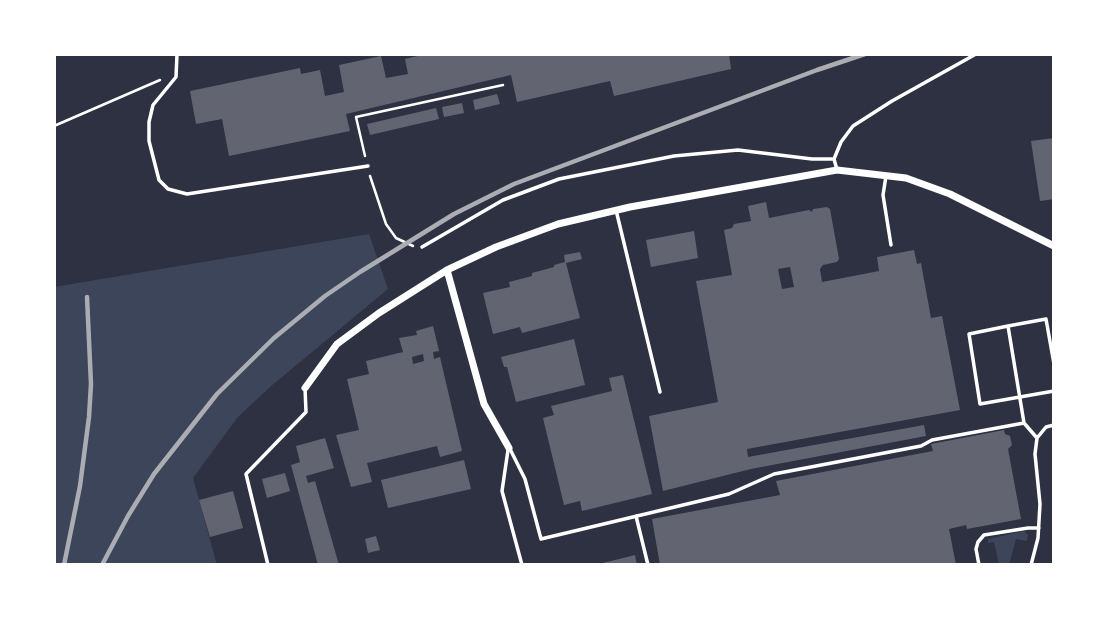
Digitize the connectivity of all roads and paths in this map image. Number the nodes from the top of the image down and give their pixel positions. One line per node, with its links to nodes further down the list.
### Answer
1 (177, 54): 3 (lane)
2 (976, 54): 6 (lane)
3 (176, 75): 5 (path); 7 (lane)
4 (503, 85): 7 (path)
5 (54, 125)
6 (834, 159): 8 (lane); 13 (lane)
7 (368, 166): 13 (path)
8 (837, 170): 9 (street); 10 (street)
9 (886, 176): 11 (lane); 12 (street)
10 (616, 211): 14 (street); 19 (lane)
11 (891, 245)
12 (1054, 246)
13 (422, 247)
14 (447, 270): 17 (street); 24 (street)
15 (1008, 326): 16 (lane); 20 (lane); 20 (lane)
16 (1054, 364)
17 (305, 388): 27 (lane)
18 (1054, 391): 20 (lane)
19 (660, 393)
20 (1019, 397): 21 (lane)
21 (1024, 423): 23 (lane); 25 (lane)
22 (1054, 425): 23 (lane)
23 (1037, 438): 26 (lane)
24 (509, 447): 25 (lane); 28 (lane)
25 (636, 516): 29 (lane)
26 (1039, 528): 30 (lane); 31 (lane)
27 (268, 565)
28 (522, 565)
29 (648, 565)
30 (979, 565)
31 (1031, 565)

